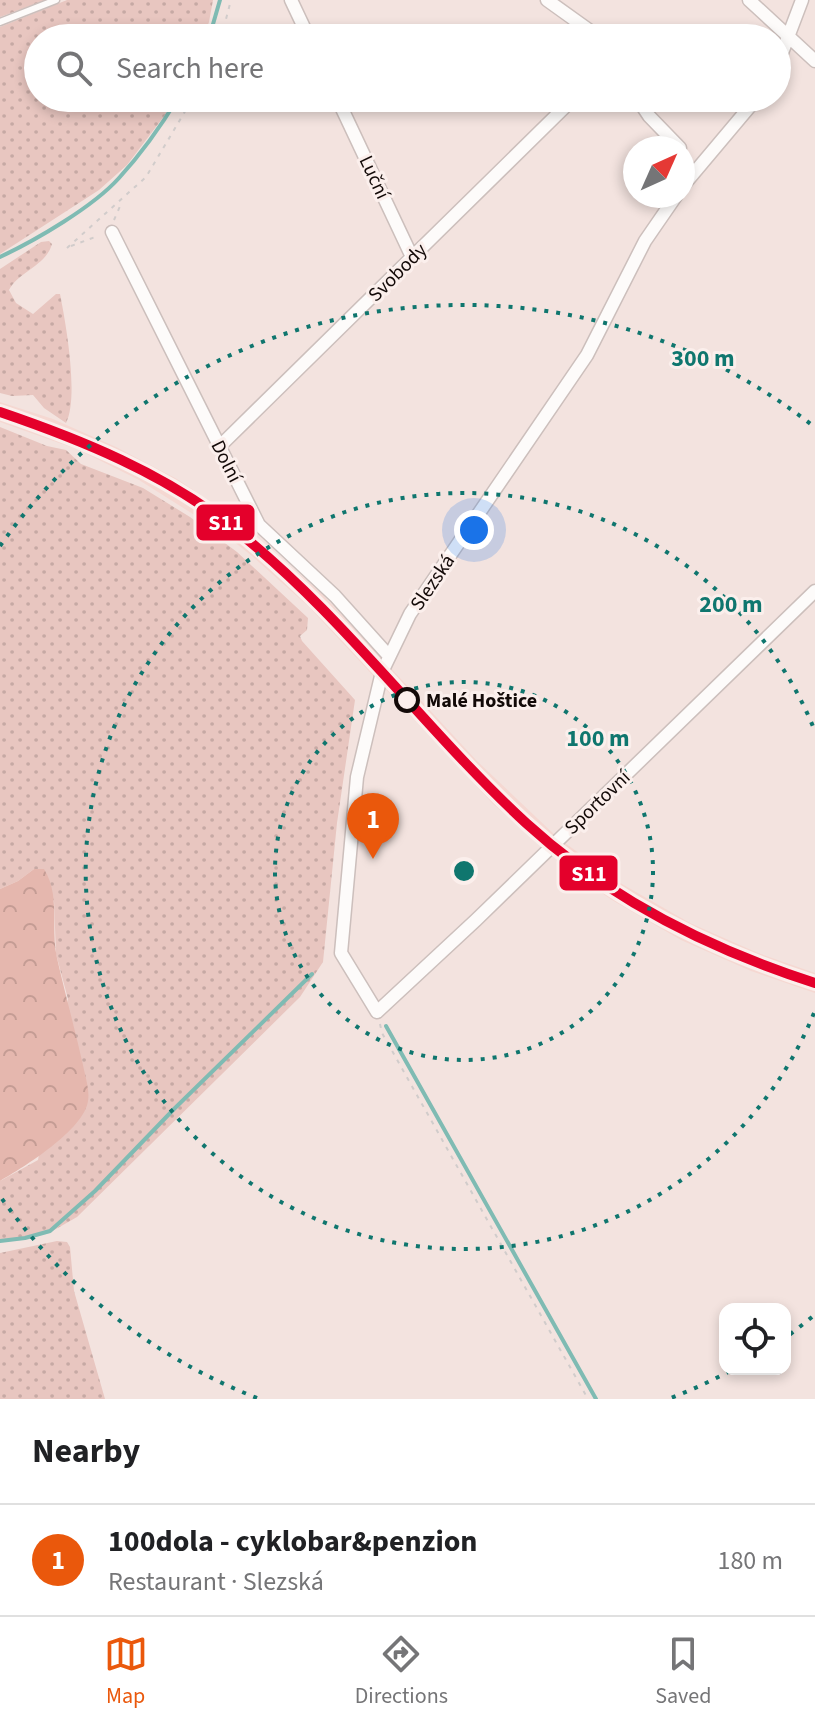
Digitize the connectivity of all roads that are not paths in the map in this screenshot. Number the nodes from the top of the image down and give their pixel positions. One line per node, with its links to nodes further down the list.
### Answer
1 (56, 0): 6 (lane)
2 (291, 0): 7 (street)
3 (547, 0): 8 (street)
4 (749, 0): 9 (street)
5 (802, 0): 10 (street)
6 (0, 22)
7 (302, 24)
8 (580, 24)
9 (775, 24)
10 (791, 28)
11 (791, 39): 12 (street)
12 (815, 61)
13 (344, 112): 23 (street, Luční)
14 (560, 112): 23 (street, Svobody)
15 (646, 112): 17 (street)
16 (745, 112): 19 (street)
17 (668, 136)
18 (695, 164): 19 (street)
19 (698, 167): 20 (street)
20 (695, 171)
21 (668, 208): 26 (street, Slezská)
22 (112, 232): 24 (street, Dolní)
23 (412, 257): 24 (street, Svobody)
24 (220, 446): 26 (street, Dolní)
25 (815, 591): 27 (street, Sportovní)
26 (389, 656): 27 (street, Slezská)
27 (377, 1012)

